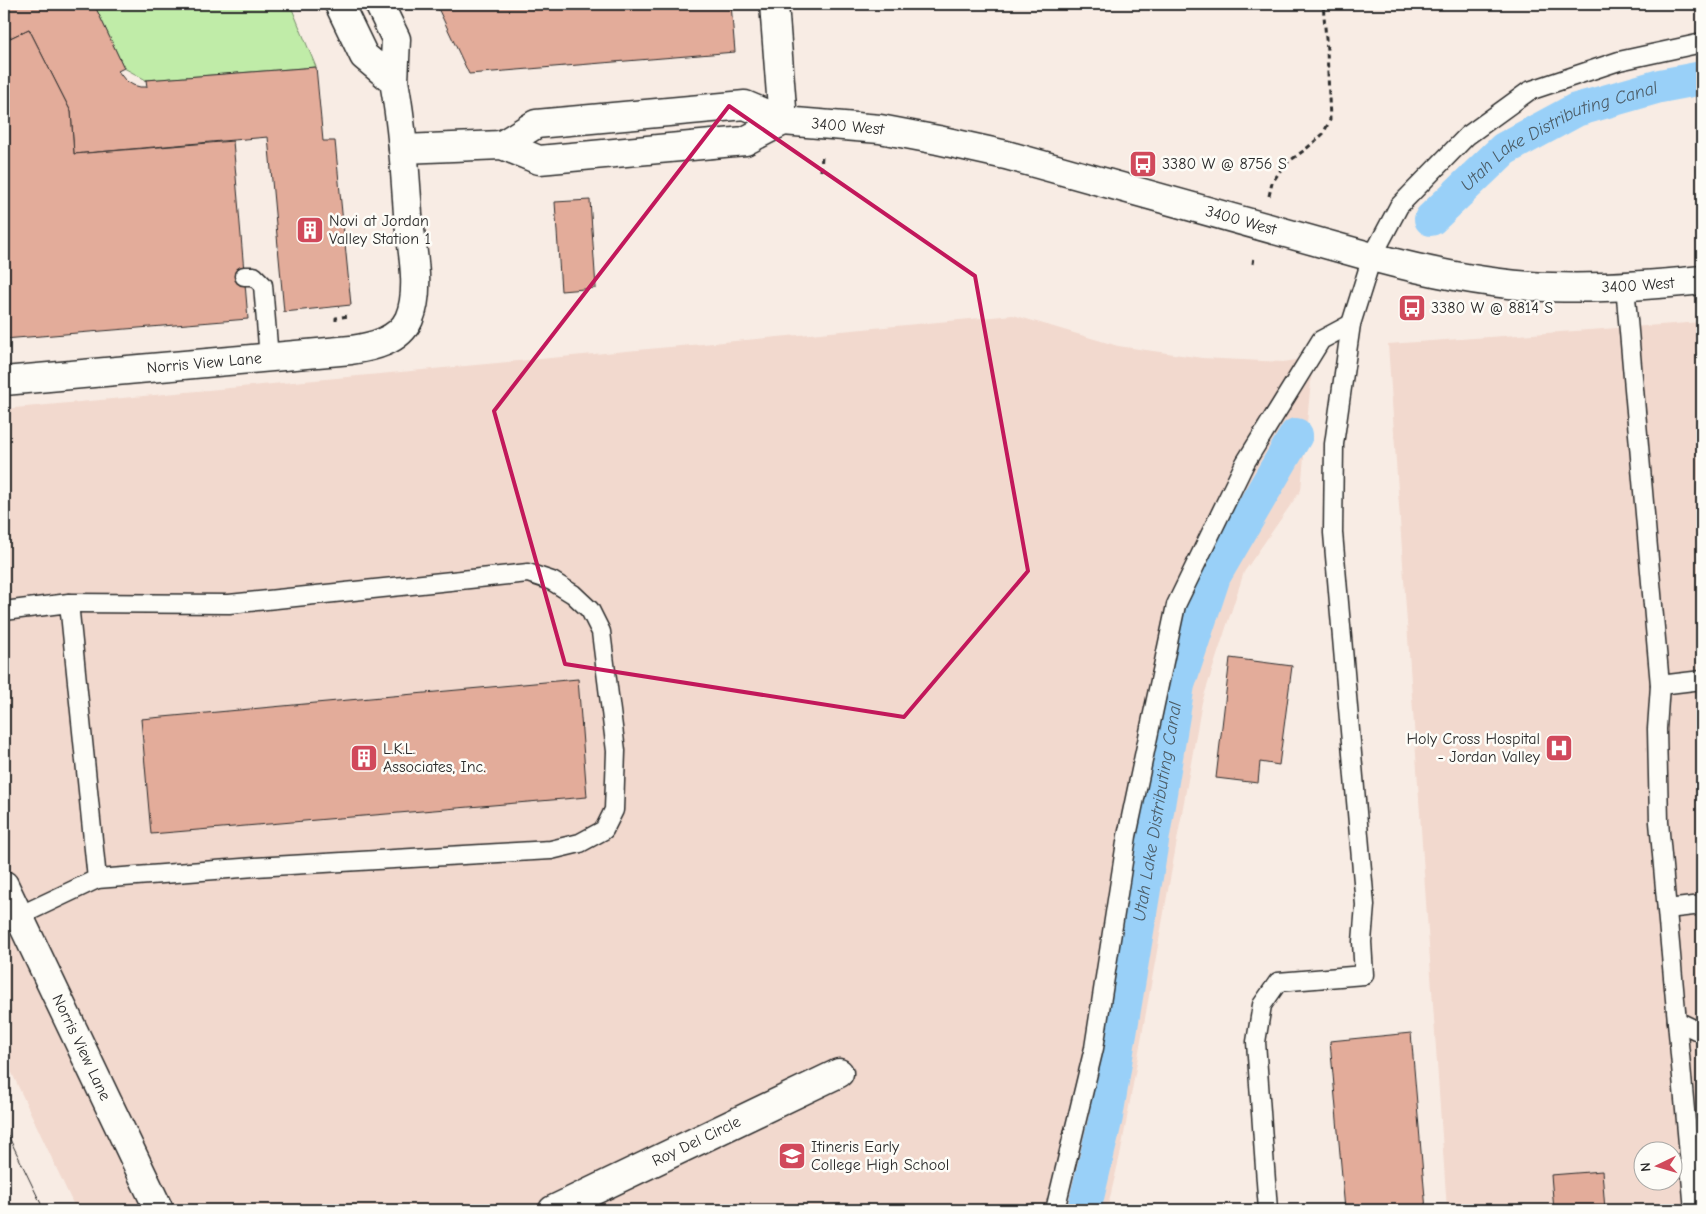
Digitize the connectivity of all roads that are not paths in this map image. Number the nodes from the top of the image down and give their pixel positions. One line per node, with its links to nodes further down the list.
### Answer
1 (339, 4): 5 (street)
2 (379, 4): 5 (street)
3 (774, 4): 6 (street)
4 (1702, 43): 9 (lane)
5 (394, 81): 8 (street)
6 (783, 120): 7 (street, 3400 West); 7 (street, 3400 West); 9 (street, 3400 West)
7 (502, 145): 8 (street, 3400 West)
8 (403, 149): 14 (street, Norris View Lane)
9 (1372, 257): 12 (street, 3400 West); 13 (lane)
10 (244, 276): 14 (lane)
11 (1702, 280): 12 (street, 3400 West)
12 (1624, 286): 19 (lane)
13 (1351, 324): 30 (lane); 31 (lane)
14 (269, 358): 15 (street, Norris View Lane)
15 (4, 381)
16 (69, 603): 17 (lane); 20 (lane); 20 (lane)
17 (4, 611)
18 (1702, 680): 19 (lane)
19 (1660, 685): 23 (lane)
20 (97, 879): 24 (lane)
21 (4, 885): 24 (street, Norris View Lane)
22 (1702, 905): 23 (lane)
23 (1667, 909): 25 (lane)
24 (19, 916): 28 (street, Norris View Lane)
25 (1677, 1021): 26 (lane); 32 (lane)
26 (1702, 1032)
27 (839, 1073): 29 (street, Roy Del Circle)
28 (159, 1210)
29 (553, 1210)
30 (1055, 1210)
31 (1268, 1210)
32 (1694, 1210)

